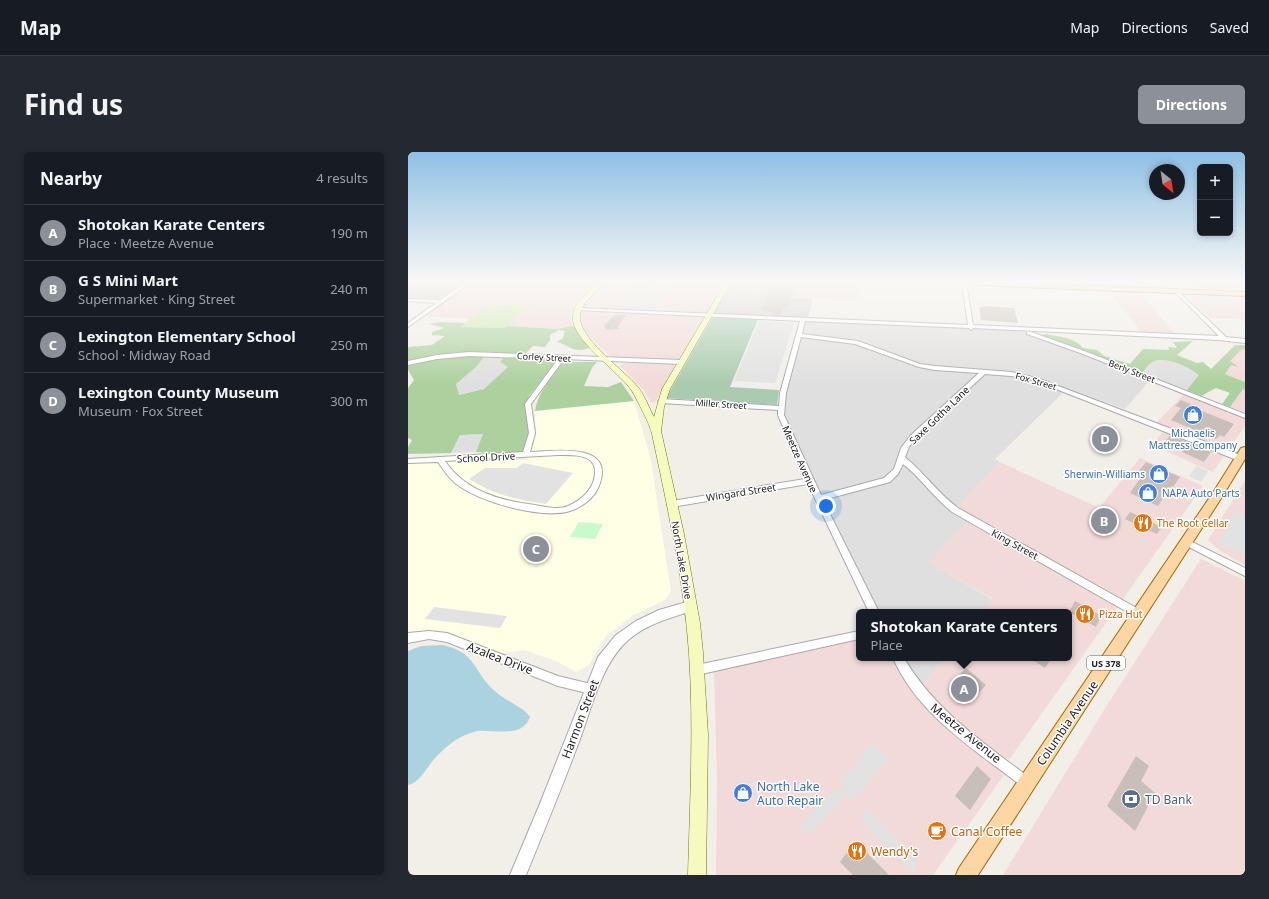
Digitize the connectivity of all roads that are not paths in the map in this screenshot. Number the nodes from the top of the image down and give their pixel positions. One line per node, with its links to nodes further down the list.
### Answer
1 (420, 317): 8 (street)
2 (576, 317): 15 (main road, North Lake Drive)
3 (707, 317): 16 (main road)
4 (741, 317): 7 (street)
5 (969, 317): 9 (street)
6 (1203, 317): 12 (street)
7 (803, 320): 9 (street); 11 (street, Meetze Avenue)
8 (408, 325)
9 (971, 328): 10 (street)
10 (1019, 330): 12 (street); 21 (street, Berly Street)
11 (799, 335): 18 (street, Fox Street); 20 (street, Meetze Avenue)
12 (1224, 338): 13 (street)
13 (1245, 342)
14 (562, 358): 15 (street, Corley Street); 17 (street, Corley Street); 23 (street, School Drive)
15 (607, 360): 16 (street, Corley Street); 22 (main road, North Lake Drive)
16 (681, 362): 19 (main road)
17 (408, 363)
18 (983, 373): 24 (street, Fox Street); 26 (street, Saxe Gotha Lane)
19 (661, 401): 20 (street, Miller Street); 22 (main road)
20 (781, 408): 28 (street, Meetze Avenue)
21 (1245, 416)
22 (656, 431): 30 (main road, North Lake Drive)
23 (526, 454): 25 (street, School Drive); 25 (street)
24 (1243, 454): 31 (main road, Columbia Avenue / US 378)
25 (440, 459): 27 (street, School Drive)
26 (902, 459): 29 (street, Saxe Gotha Lane); 35 (street, King Street)
27 (408, 461)
28 (810, 481): 29 (street, Meetze Avenue); 30 (street, Wingard Street)
29 (818, 499): 34 (street, Meetze Avenue)
30 (672, 504): 33 (main road, North Lake Drive)
31 (1186, 542): 32 (street); 35 (main road, Columbia Avenue / US 378)
32 (1245, 572)
33 (690, 606): 39 (main road, North Lake Drive); 40 (street, Harmon Street)
34 (873, 609)
35 (1139, 614): 41 (main road, Columbia Avenue / US 378)
36 (856, 636): 39 (street)
37 (408, 638): 40 (street, Azalea Drive)
38 (900, 661): 41 (street, Meetze Avenue)
39 (697, 670): 43 (main road, North Lake Drive)
40 (591, 689): 42 (street, Harmon Street)
41 (1027, 783): 44 (main road, Columbia Avenue / US 378)
42 (518, 875)
43 (697, 875)
44 (966, 875)

